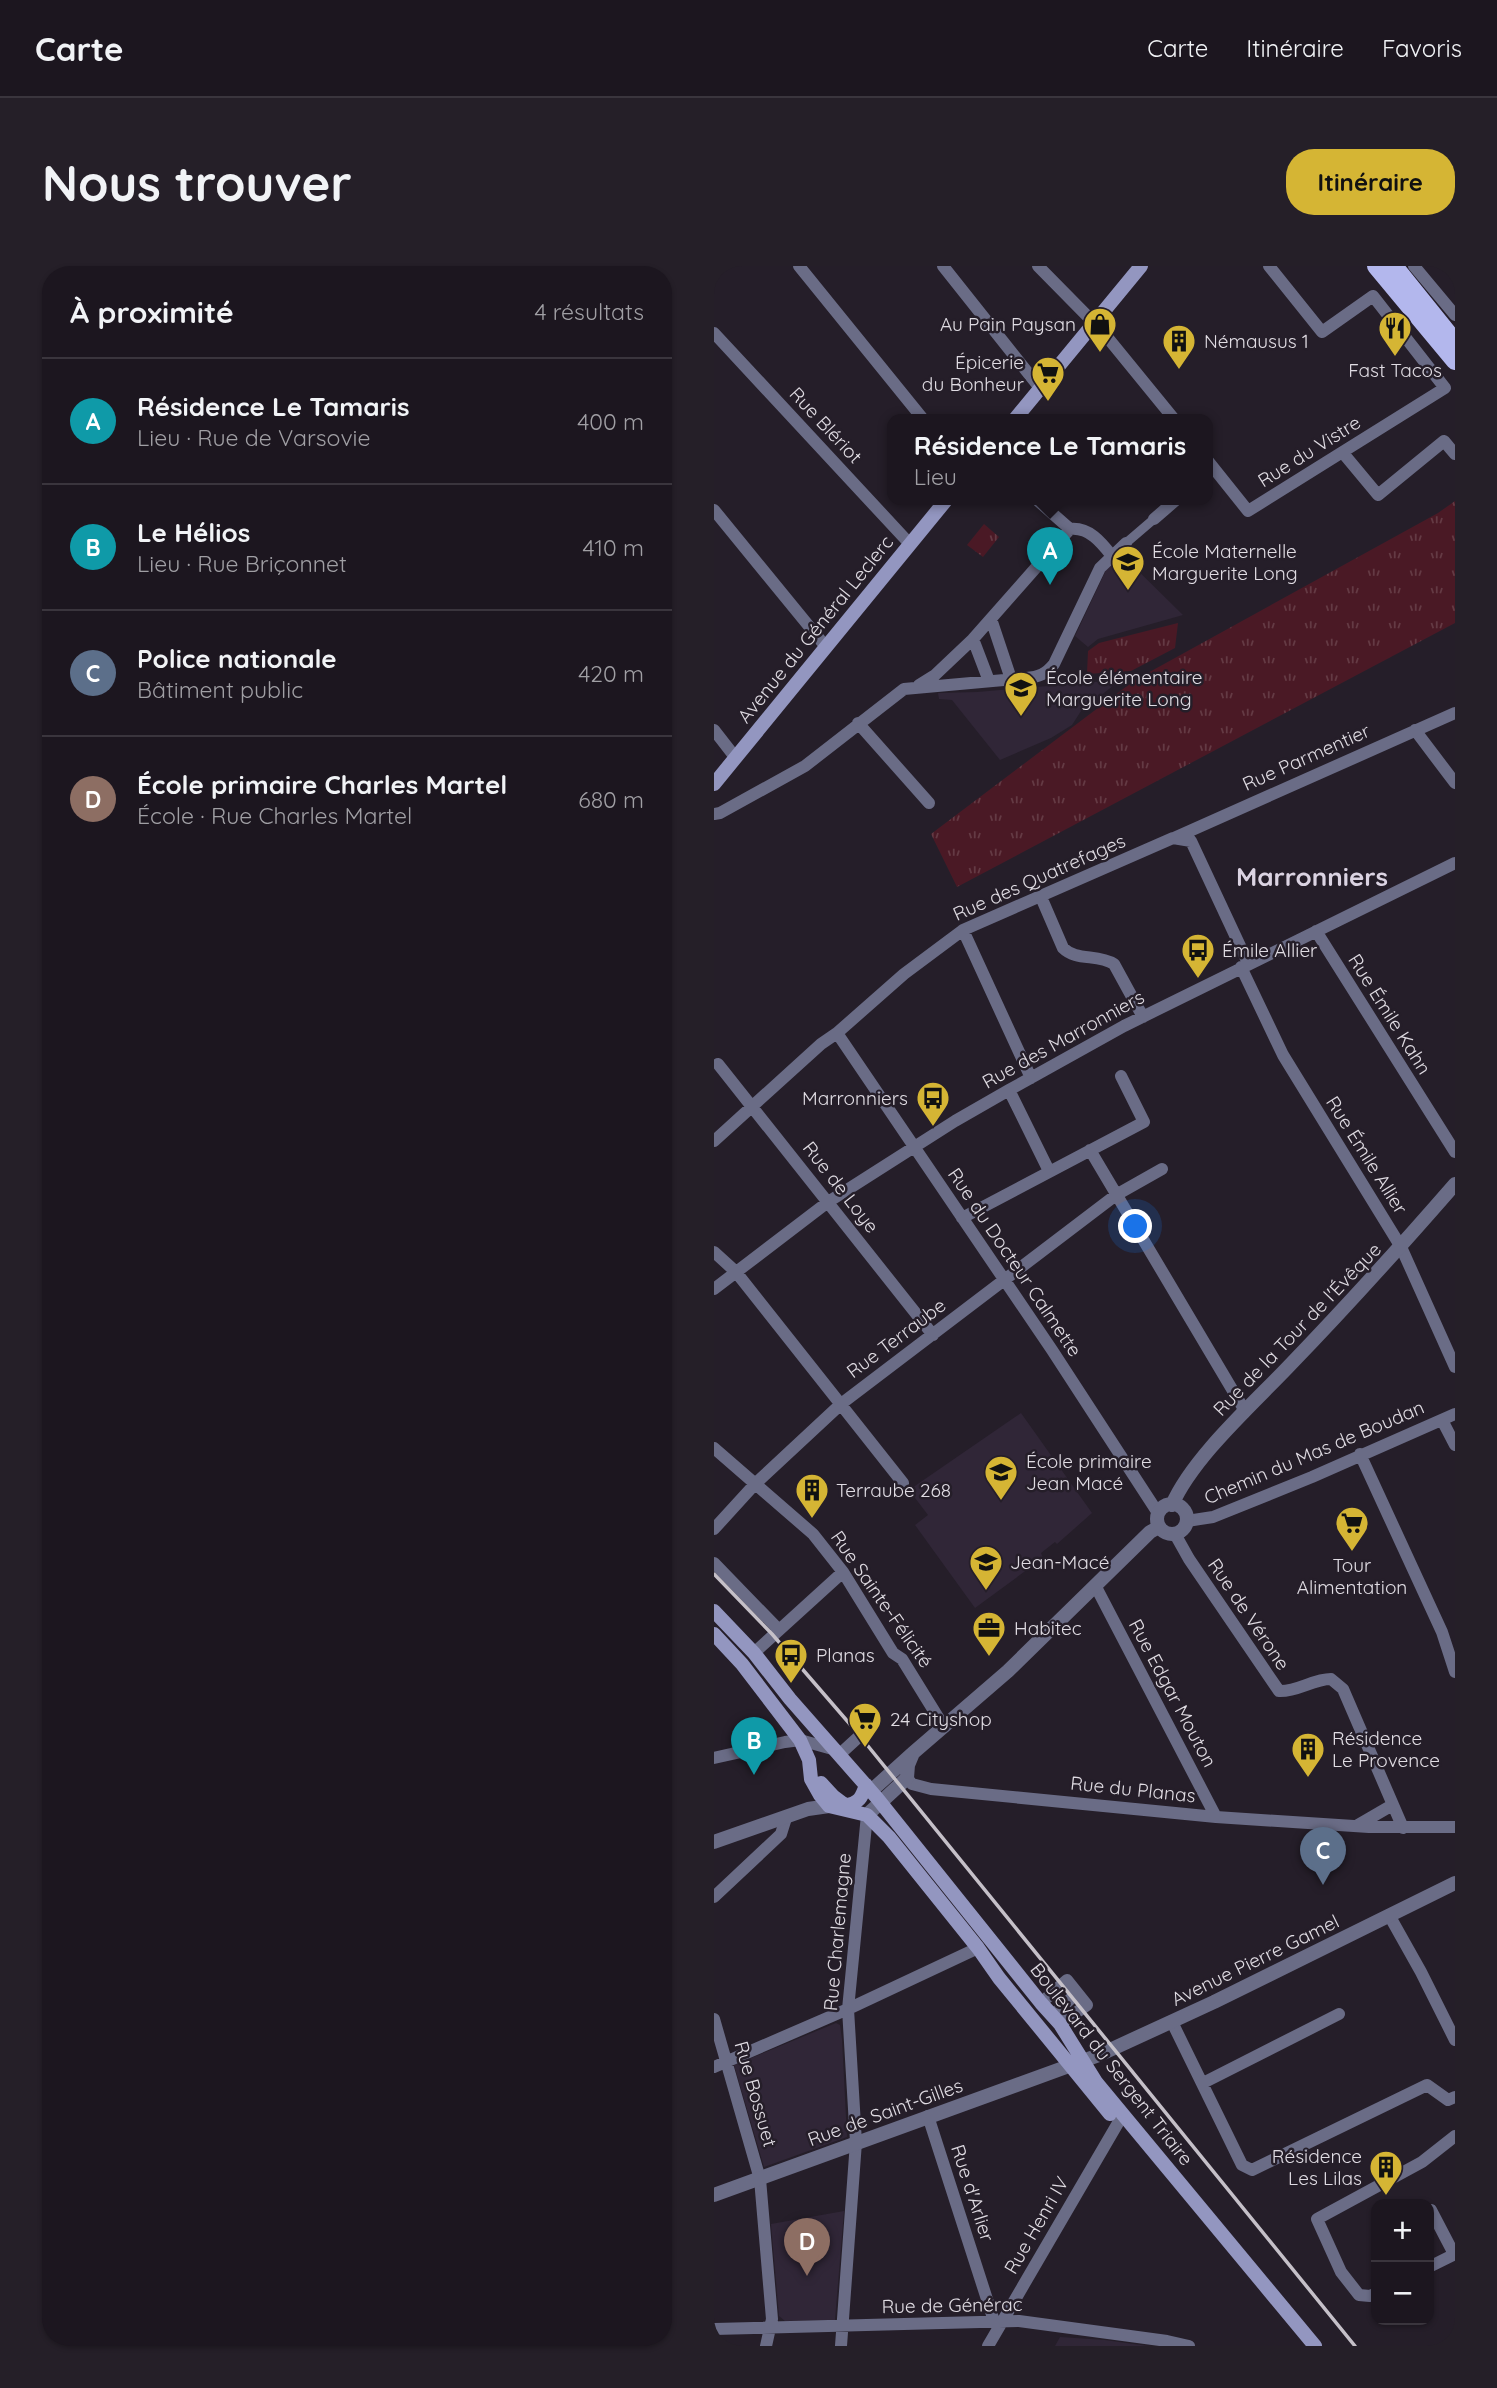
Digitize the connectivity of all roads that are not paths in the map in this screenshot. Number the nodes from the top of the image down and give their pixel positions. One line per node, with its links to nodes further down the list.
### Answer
1 (799, 266): 16 (street)
2 (943, 266): 15 (street)
3 (1038, 266): 10 (street)
4 (1141, 266): 10 (main road)
5 (1269, 266): 19 (street, Rue du Vistre)
6 (1377, 266): 14 (main road)
7 (1394, 266): 13 (main road)
8 (1412, 267): 9 (street); 11 (main road)
9 (1455, 315)
10 (1094, 321): 15 (main road); 18 (street)
11 (1455, 331)
12 (714, 333): 28 (street, Rue Blériot)
13 (1455, 342)
14 (1455, 361)
15 (1040, 388): 17 (main road)
16 (919, 414)
17 (1019, 414)
18 (1170, 414)
19 (1343, 453): 20 (street); 21 (street, Rue du Vistre)
20 (1455, 454)
21 (1213, 472)
22 (942, 505): 28 (main road, Avenue du Général Leclerc)
23 (1043, 505): 27 (street)
24 (1170, 505): 26 (street)
25 (714, 510): 33 (street)
26 (1154, 519): 29 (street)
27 (1070, 529): 30 (street); 31 (street)
28 (909, 543): 33 (main road, Avenue du Général Leclerc)
29 (1126, 543): 30 (street)
30 (1112, 556): 35 (street)
31 (991, 619): 32 (street); 34 (street)
32 (973, 639): 35 (street); 36 (street)
33 (825, 647): 41 (main road, Avenue du Général Leclerc)
34 (1009, 673)
35 (989, 681): 36 (street)
36 (915, 686): 38 (street)
37 (1455, 713): 40 (street, Rue Parmentier)
38 (858, 723): 44 (street); 45 (street)
39 (714, 730): 41 (street)
40 (1415, 730): 42 (street); 46 (street, Rue Parmentier)
41 (735, 757): 43 (main road, Avenue du Général Leclerc)
42 (1455, 783)
43 (714, 784)
44 (929, 803)
45 (714, 814)
46 (1173, 838): 48 (street, Rue des Quatrefages); 51 (street)
47 (1455, 863): 50 (street, Rue des Marronniers)
48 (1041, 897): 49 (street, Rue des Quatrefages); 52 (street)
49 (963, 930): 53 (street, Rue des Quatrefages); 56 (street)
50 (1316, 931): 51 (street, Rue des Marronniers); 62 (street, Rue Émile Kahn)
51 (1245, 965): 52 (street, Rue des Marronniers); 69 (street, Rue Émile Allier)
52 (1143, 1017): 56 (street, Rue des Marronniers)
53 (837, 1033): 58 (street, Rue des Quatrefages); 60 (street, Rue du Docteur Calmette)
54 (718, 1064): 58 (street, Rue de Loye)
55 (1121, 1076): 61 (street)
56 (1031, 1078): 57 (street, Rue des Marronniers)
57 (1009, 1090): 60 (street, Rue des Marronniers); 64 (street)
58 (753, 1105): 59 (street, Rue des Quatrefages); 67 (street, Rue de Loye)
59 (714, 1141)
60 (914, 1147): 67 (street, Rue des Marronniers); 68 (street, Rue du Docteur Calmette)
61 (1090, 1150): 64 (street); 66 (street)
62 (1455, 1152)
63 (1162, 1169): 66 (street, Rue Terraube)
64 (1049, 1171): 68 (street)
65 (1455, 1184): 69 (street, Rue de la Tour de l'Évêque)
66 (1116, 1195): 72 (street, Rue Terraube); 77 (street)
67 (828, 1202): 71 (street, Rue des Marronniers); 74 (street, Rue de Loye)
68 (962, 1218): 72 (street, Rue du Docteur Calmette)
69 (1401, 1247): 75 (street, Rue Émile Allier); 77 (street, Rue de la Tour de l'Évêque)
70 (714, 1252): 71 (street)
71 (736, 1272): 73 (street, Rue des Marronniers); 76 (street)
72 (1005, 1281): 74 (street, Rue Terraube); 86 (street, Rue du Docteur Calmette)
73 (714, 1289)
74 (933, 1335): 76 (street, Rue Terraube)
75 (1455, 1367)
76 (841, 1404): 83 (street); 84 (street, Rue Terraube)
77 (1244, 1413): 85 (street, Rue de la Tour de l'Évêque)
78 (1455, 1413): 79 (street, Chemin du Mas de Boudan)
79 (1442, 1420): 80 (street); 82 (street, Chemin du Mas de Boudan)
80 (1455, 1446)
81 (714, 1448): 84 (street, Rue Sainte-Félicité)
82 (1360, 1454): 87 (street, Chemin du Mas de Boudan); 97 (street)
83 (903, 1483)
84 (755, 1484): 88 (street, Rue Terraube); 91 (street, Rue Sainte-Félicité)
85 (1172, 1504): 86 (street); 87 (street)
86 (1159, 1520): 89 (street); 92 (street)
87 (1186, 1521): 89 (street)
88 (714, 1529)
89 (1175, 1534): 108 (street, Rue de Vérone)
90 (714, 1563): 94 (street)
91 (843, 1572): 94 (street); 98 (street, Rue Sainte-Félicité)
92 (1096, 1587): 98 (street); 112 (street, Rue Edgar Mouton)
93 (714, 1611): 96 (main road, Boulevard du Sergent Triaire)
94 (779, 1630): 96 (street)
95 (714, 1633): 100 (main road)
96 (754, 1653): 101 (main road, Boulevard du Sergent Triaire)
97 (1455, 1672)
98 (944, 1727): 102 (street)
99 (864, 1732): 101 (street)
100 (800, 1740): 101 (street); 103 (street); 104 (main road)
101 (838, 1752): 106 (main road, Boulevard du Sergent Triaire)
102 (914, 1753): 105 (street); 106 (street)
103 (714, 1758)
104 (809, 1760): 109 (main road); 110 (main road)
105 (907, 1778): 107 (street); 112 (street, Rue du Planas)
106 (869, 1788): 107 (main road, Boulevard du Sergent Triaire); 109 (main road)
107 (881, 1802): 111 (street); 124 (main road, Boulevard du Sergent Triaire)
108 (1392, 1803): 114 (street); 115 (street); 117 (street, Rue de Vérone)
109 (845, 1805): 110 (main road)
110 (829, 1806): 111 (main road); 113 (street)
111 (867, 1815): 122 (main road, Boulevard du Sergent Triaire); 125 (street, Rue Charlemagne)
112 (1216, 1817): 114 (street, Rue du Planas)
113 (786, 1818): 118 (street); 120 (street)
114 (1358, 1825): 117 (street, Rue du Planas)
115 (1438, 1826): 116 (street, Rue du Planas); 117 (street, Rue du Planas)
116 (1455, 1827)
117 (1403, 1828)
118 (714, 1842)
119 (1455, 1883): 121 (street, Avenue Pierre Gamel)
120 (714, 1897)
121 (1389, 1914): 129 (street, Avenue Pierre Gamel); 130 (street)
122 (978, 1948): 125 (street); 132 (main road, Boulevard du Sergent Triaire)
123 (1077, 1993): 124 (street, Boulevard du Sergent Triaire); 128 (street); 128 (street, Boulevard du Sergent Triaire)
124 (1041, 2003): 128 (main road, Boulevard du Sergent Triaire)
125 (848, 2009): 131 (street); 139 (street, Rue Charlemagne)
126 (1339, 2014): 134 (street)
127 (714, 2019): 131 (street, Rue Bossuet)
128 (1056, 2020): 132 (main road, Boulevard du Sergent Triaire)
129 (1172, 2022): 132 (street, Avenue Pierre Gamel); 134 (street)
130 (1455, 2040)
131 (727, 2062): 133 (street); 140 (street, Rue Bossuet)
132 (1076, 2064): 136 (street, Rue de Saint-Gilles); 137 (main road, Boulevard du Sergent Triaire); 155 (main road, Boulevard du Sergent Triaire)
133 (714, 2067)
134 (1203, 2083): 135 (street)
135 (1455, 2097)
136 (928, 2116): 139 (street, Rue de Saint-Gilles); 146 (street, Rue d'Arlier)
137 (1118, 2123): 146 (street, Rue Henri IV); 154 (main road, Boulevard du Sergent Triaire)
138 (1455, 2136): 145 (street)
139 (856, 2142): 140 (street, Rue de Saint-Gilles); 147 (street, Rue Charlemagne)
140 (760, 2179): 141 (street, Rue de Saint-Gilles); 149 (street, Rue Bossuet)
141 (714, 2195)
142 (1434, 2216): 143 (street)
143 (1455, 2254): 144 (street)
144 (1434, 2264)
145 (1371, 2296)
146 (998, 2321): 147 (street, Rue de Générac); 152 (street, Rue Henri IV); 153 (street, Rue de Générac)
147 (842, 2327): 149 (street, Rue de Générac); 151 (street, Rue Charlemagne)
148 (714, 2329): 149 (street, Rue de Générac)
149 (770, 2329): 150 (street, Rue Bossuet)
150 (766, 2346)
151 (841, 2346)
152 (988, 2346)
153 (1189, 2346)
154 (1303, 2346)
155 (1315, 2346)

